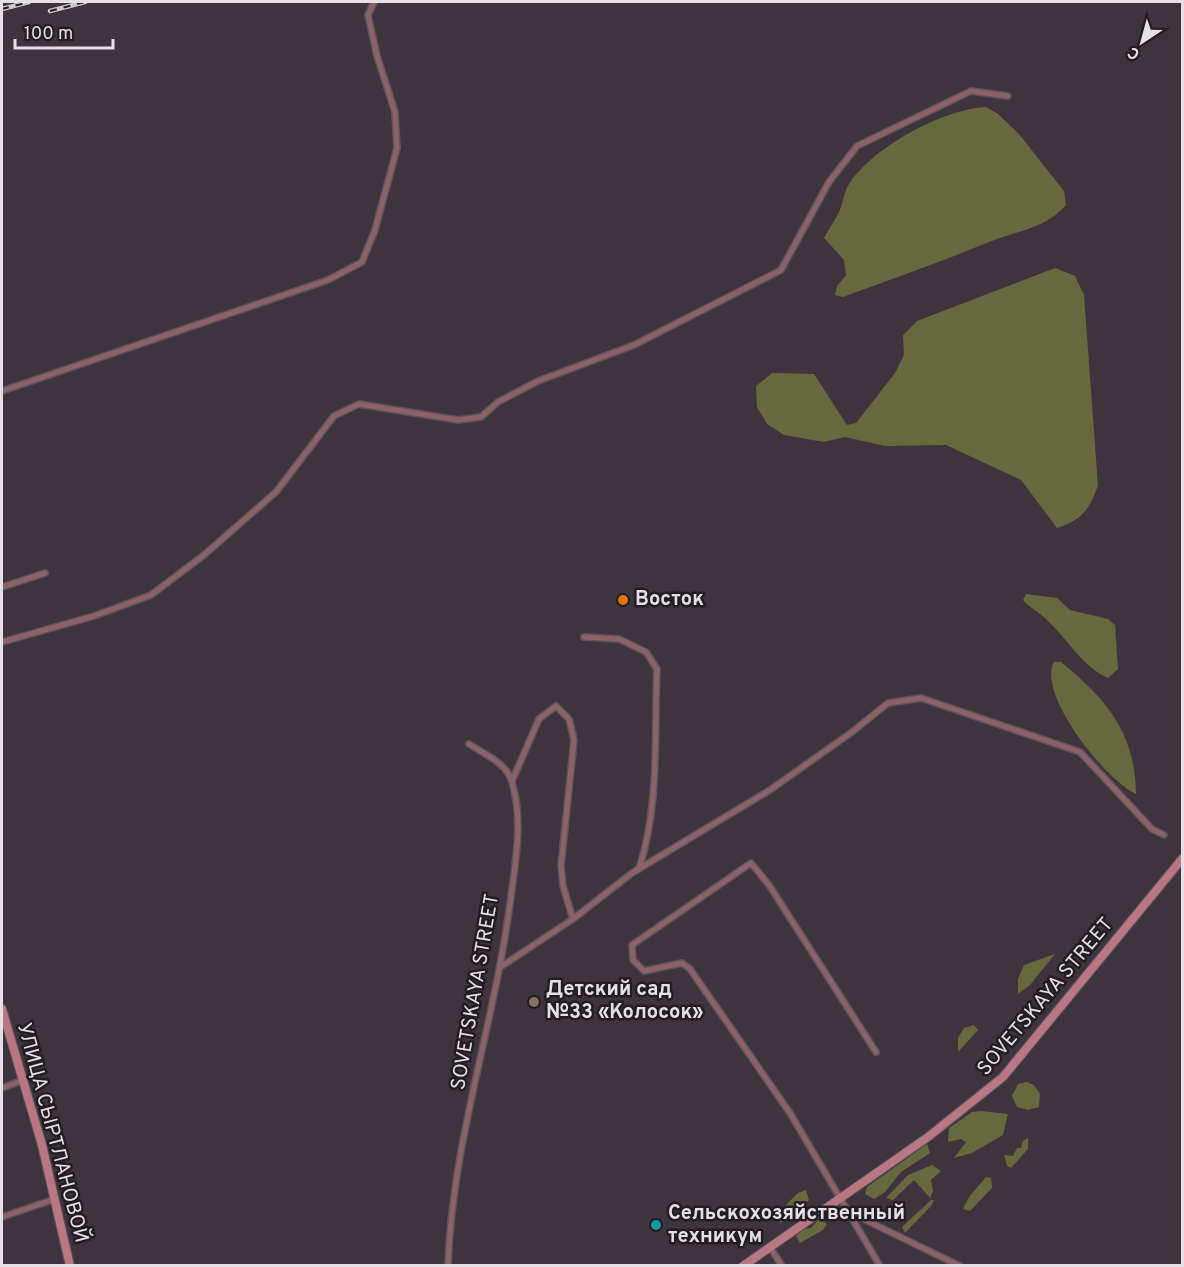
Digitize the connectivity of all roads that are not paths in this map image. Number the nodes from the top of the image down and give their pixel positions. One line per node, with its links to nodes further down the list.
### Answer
1 (374, 2): 3 (street)
2 (1008, 96): 7 (street)
3 (2, 392)
4 (45, 573): 5 (street)
5 (2, 587)
6 (584, 637): 12 (street)
7 (2, 642)
8 (469, 744): 9 (street)
9 (512, 781): 13 (street); 14 (street, SOVETSKAYA STREET)
10 (1164, 835): 12 (street)
11 (1182, 859): 19 (main road, SOVETSKAYA STREET)
12 (639, 869): 13 (street)
13 (573, 919): 14 (street)
14 (502, 966): 25 (street, SOVETSKAYA STREET)
15 (2, 1009): 17 (main road, УЛИЦА СЫРТЛАНОВОЙ)
16 (876, 1052): 19 (street)
17 (23, 1080): 18 (street); 20 (main road, УЛИЦА СЫРТЛАНОВОЙ)
18 (2, 1088)
19 (842, 1198): 21 (street); 23 (main road, SOVETSKAYA STREET)
20 (55, 1199): 22 (street); 24 (main road, УЛИЦА СЫРТЛАНОВОЙ)
21 (851, 1213): 28 (street); 29 (street)
22 (2, 1217)
23 (770, 1247): 26 (main road, SOVETSKAYA STREET); 27 (street)
24 (70, 1266)
25 (448, 1266)
26 (743, 1266)
27 (782, 1266)
28 (880, 1266)
29 (960, 1266)

